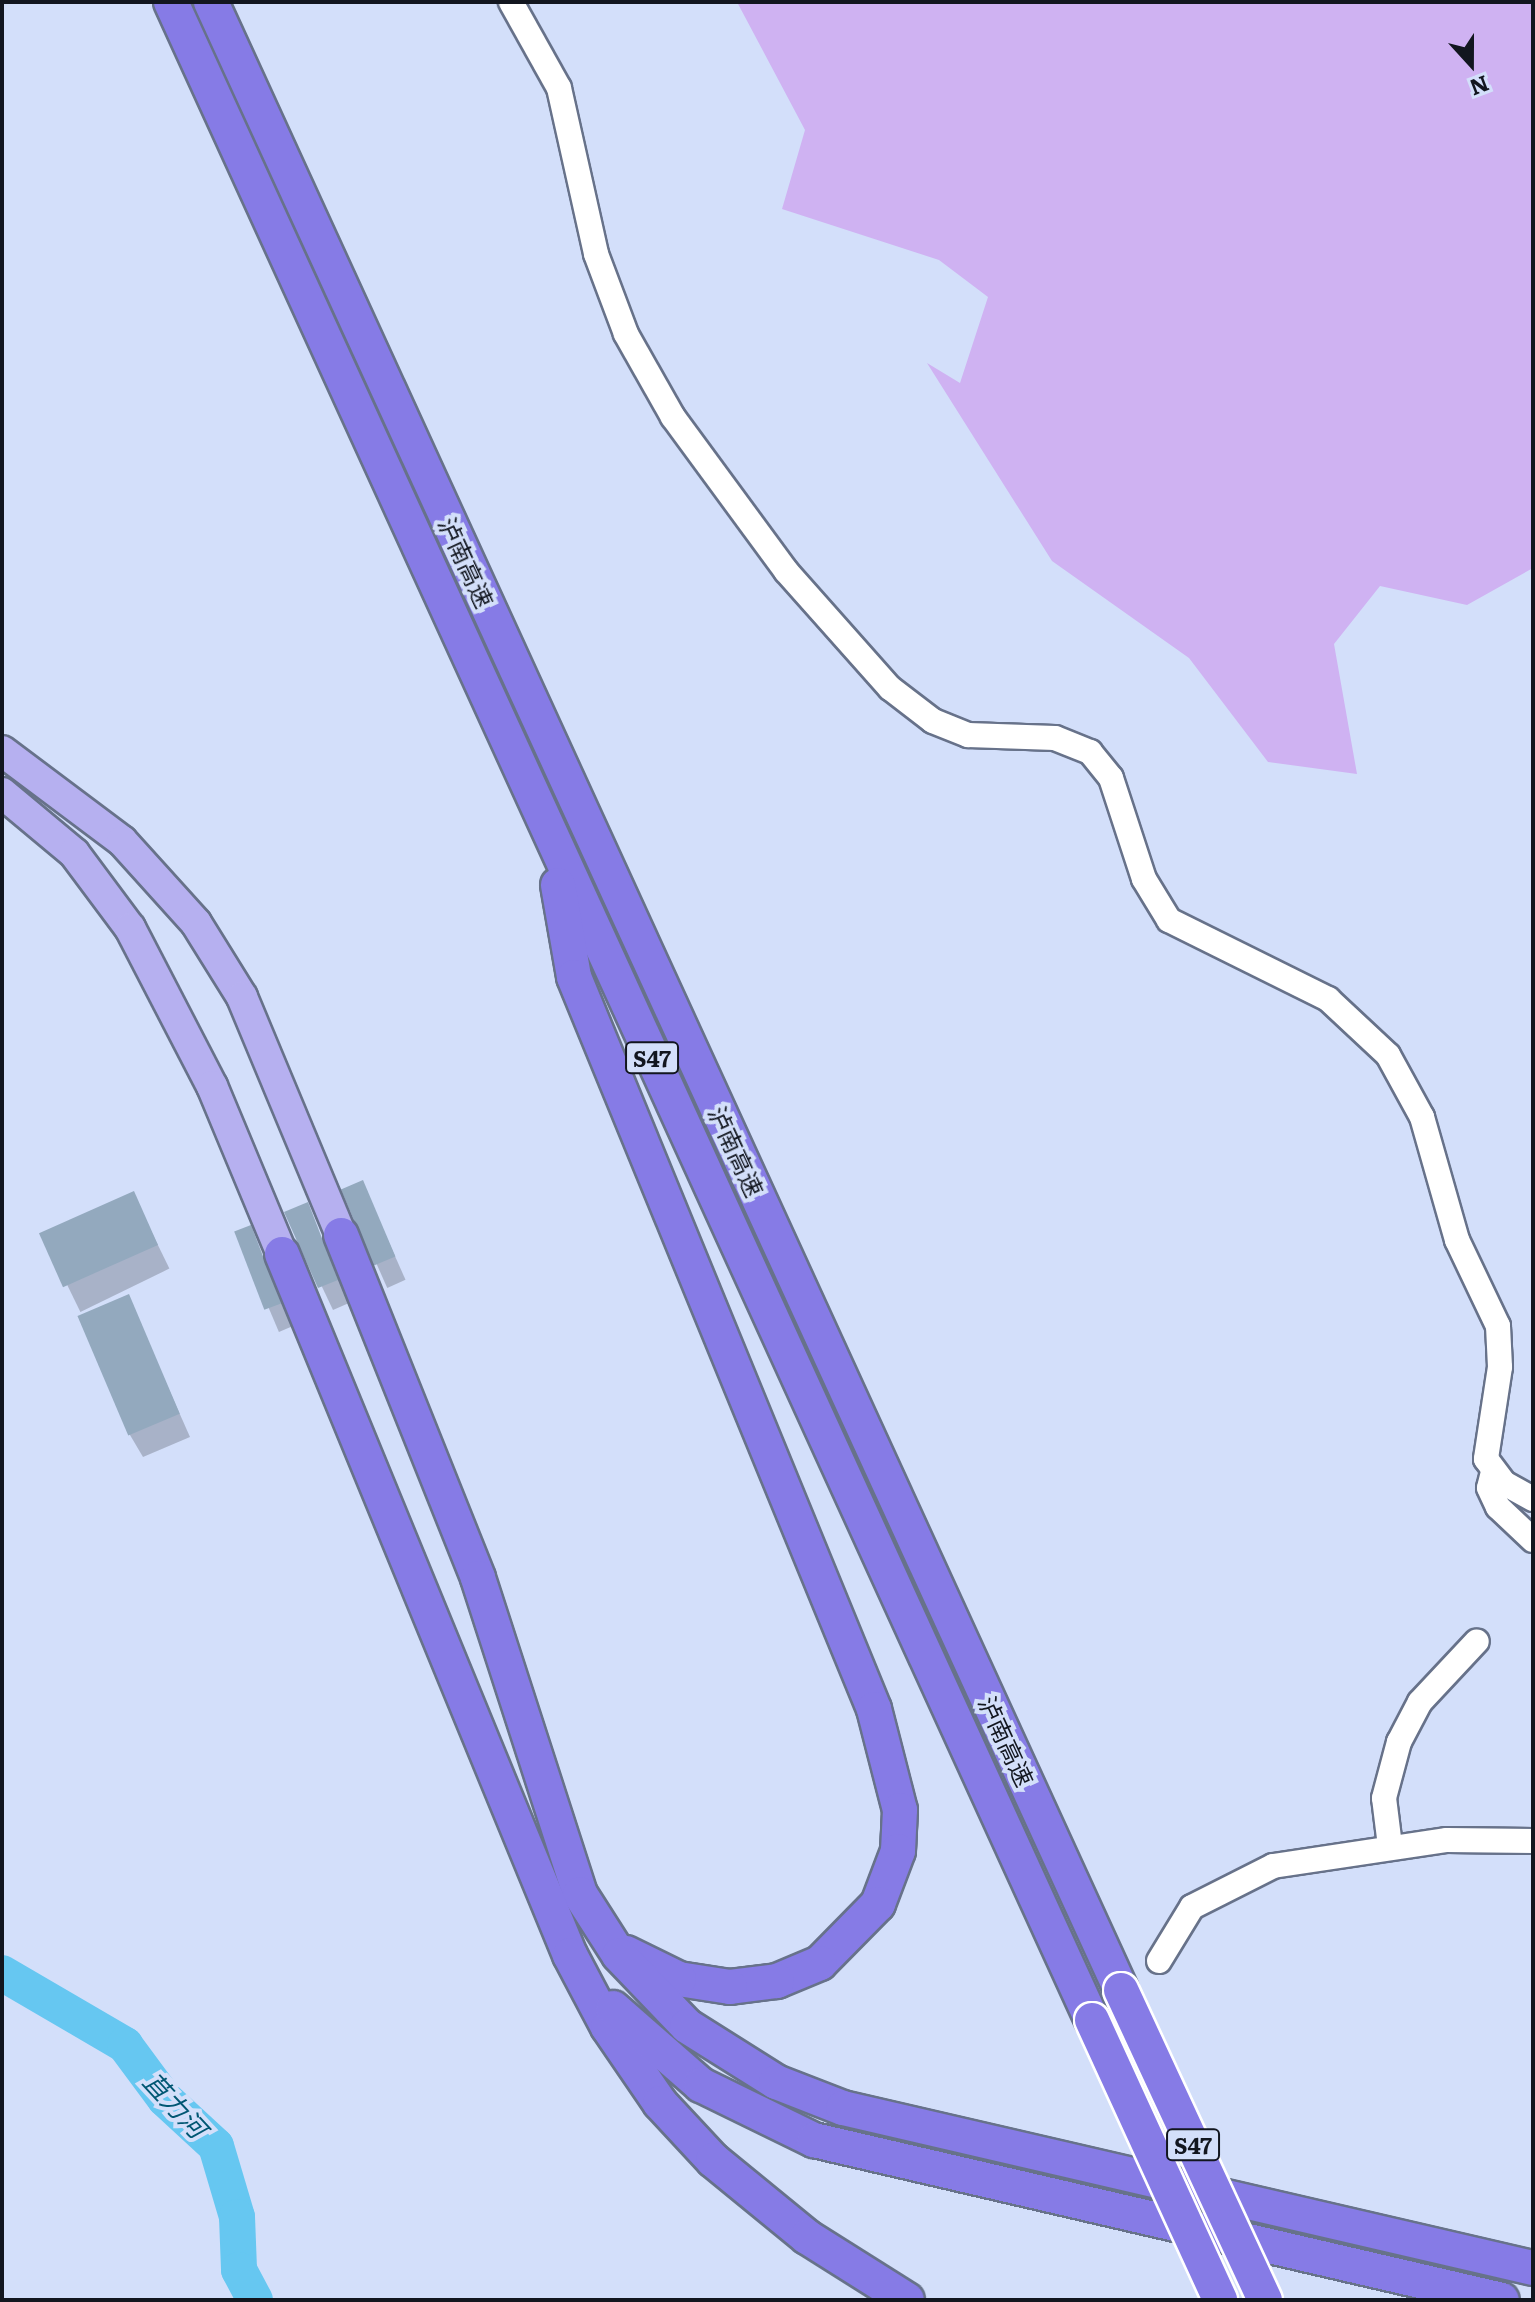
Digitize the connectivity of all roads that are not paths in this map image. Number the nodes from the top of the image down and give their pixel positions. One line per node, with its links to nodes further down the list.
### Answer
1 (171, 2): 6 (highway, 泸南高速 / S47)
2 (211, 2): 21 (highway, 泸南高速 / S47, bridge)
3 (511, 2): 9 (street)
4 (11, 756): 7 (main road)
5 (2, 793): 8 (main road)
6 (550, 837): 15 (highway); 20 (highway, 泸南高速 / S47, bridge)
7 (341, 1235): 15 (highway)
8 (282, 1254): 16 (highway)
9 (1493, 1472): 10 (street); 11 (street)
10 (1533, 1499)
11 (1533, 1540)
12 (1477, 1641): 14 (street)
13 (1533, 1841): 14 (street)
14 (1390, 1846): 17 (street)
15 (603, 1931): 18 (highway)
16 (570, 1955): 19 (highway); 22 (highway)
17 (1159, 1961)
18 (1533, 2268)
19 (907, 2300)
20 (1220, 2300)
21 (1265, 2300)
22 (1502, 2300)

